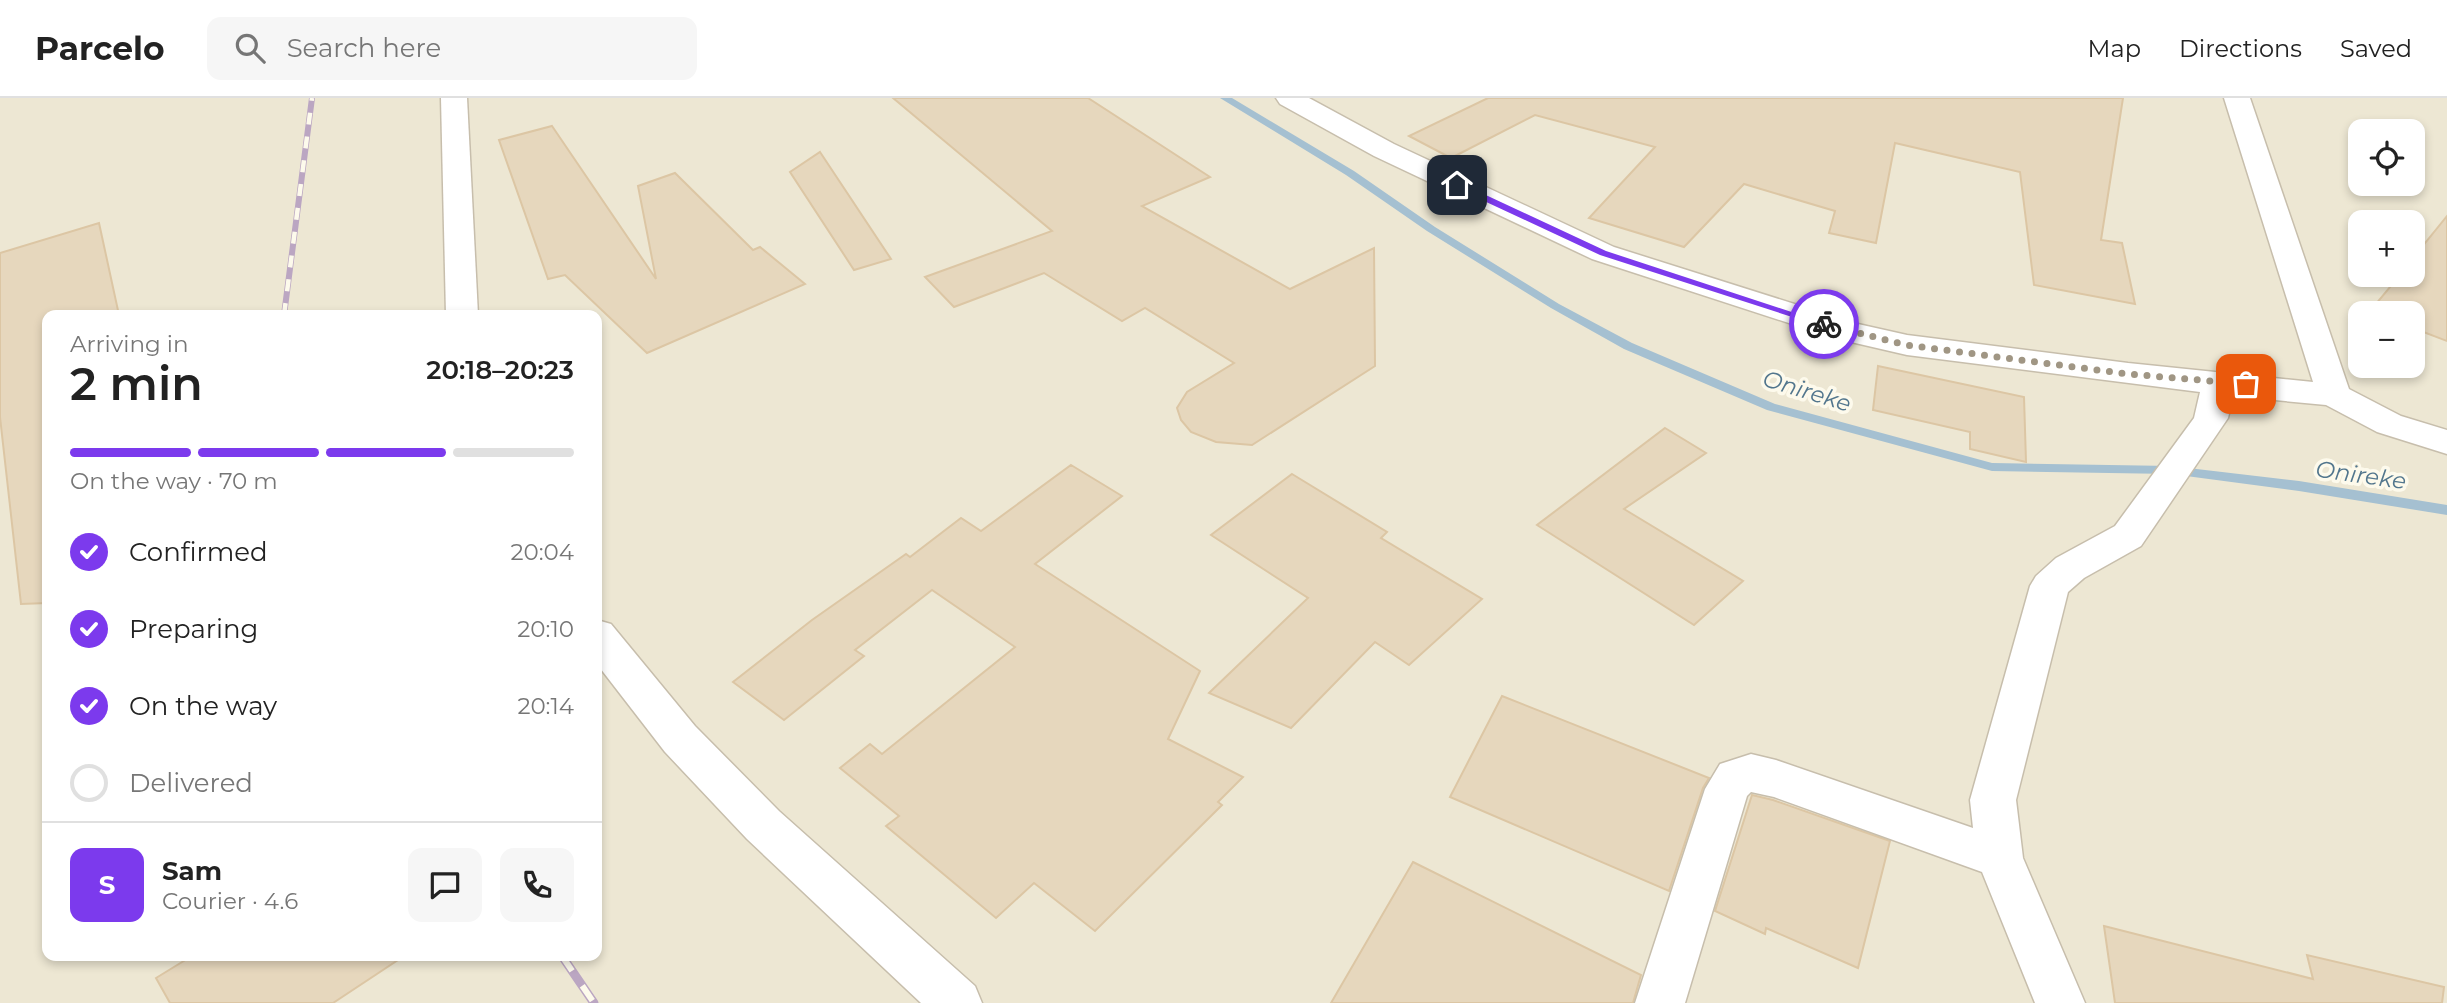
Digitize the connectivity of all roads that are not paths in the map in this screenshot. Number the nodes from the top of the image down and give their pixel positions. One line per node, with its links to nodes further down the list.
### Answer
1 (454, 98): 4 (street)
2 (1289, 98): 5 (street)
3 (2237, 98): 6 (street)
4 (462, 310)
5 (2219, 383): 6 (street); 9 (street)
6 (2334, 395): 7 (street)
7 (2447, 442)
8 (602, 641): 10 (street)
9 (2000, 858): 11 (street); 12 (street)
10 (957, 1003)
11 (1660, 1003)
12 (2060, 1003)

